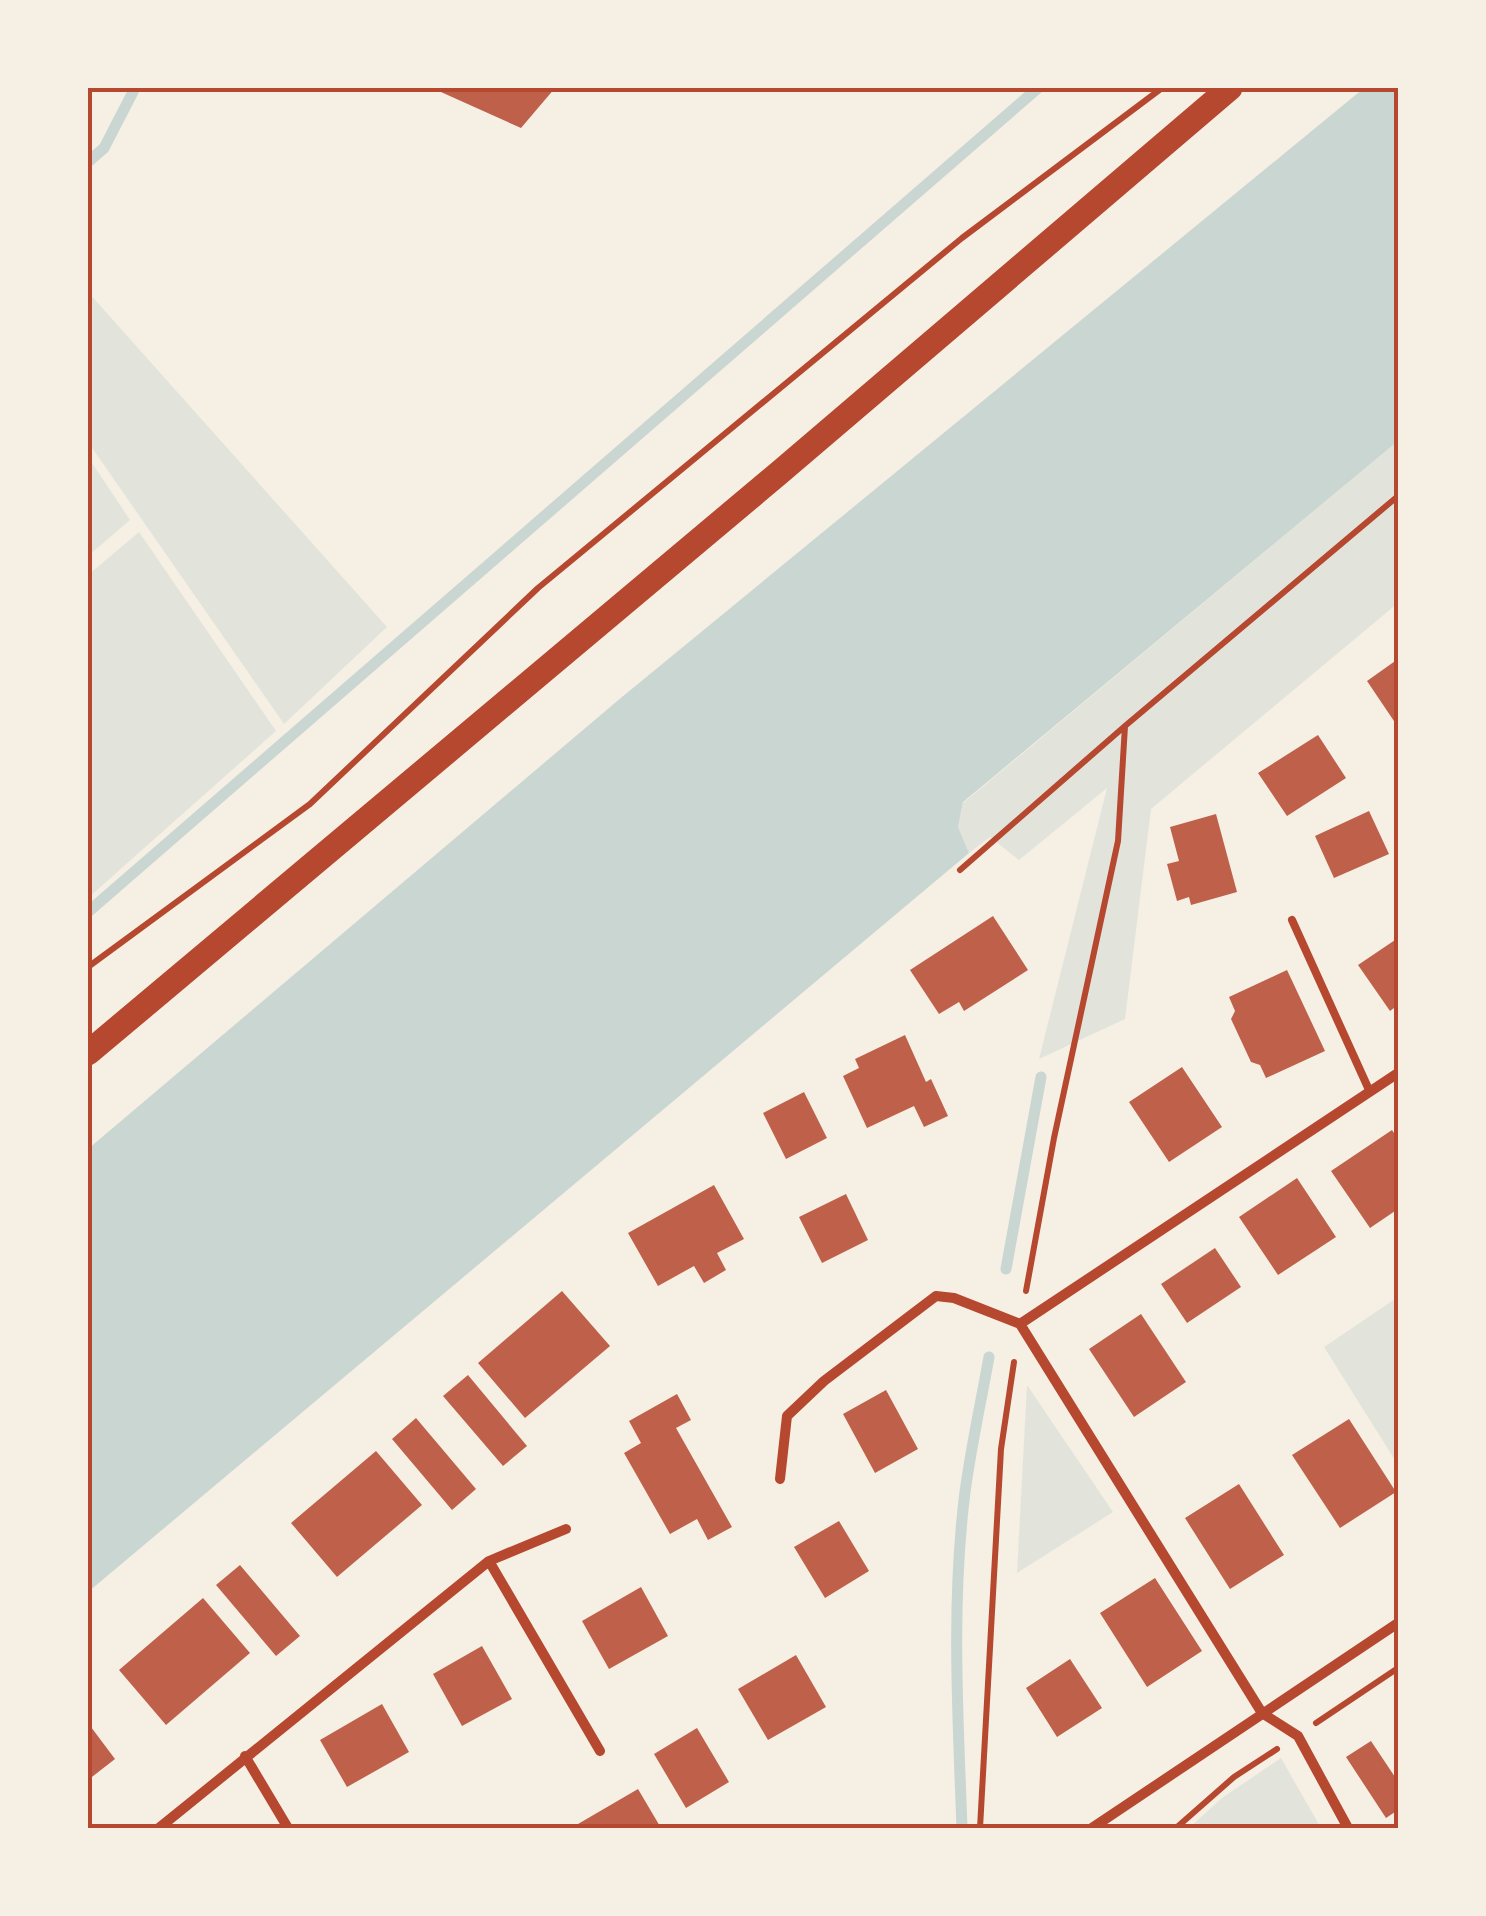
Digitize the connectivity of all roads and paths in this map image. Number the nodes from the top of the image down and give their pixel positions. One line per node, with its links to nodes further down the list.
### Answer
1 (1162, 88): 7 (path)
2 (1230, 88): 8 (main road)
3 (1398, 496): 4 (path)
4 (1125, 726): 5 (path); 11 (path)
5 (960, 870)
6 (1292, 920): 10 (lane)
7 (88, 967)
8 (88, 1052)
9 (1398, 1073): 10 (street)
10 (1370, 1092): 11 (street)
11 (1020, 1324): 12 (street); 16 (street); 21 (path)
12 (780, 1479)
13 (566, 1529): 14 (street)
14 (489, 1561): 17 (street); 18 (street)
15 (1398, 1623): 16 (street)
16 (1262, 1713): 22 (street); 23 (street)
17 (600, 1751)
18 (245, 1756): 19 (street); 20 (street)
19 (159, 1828)
20 (288, 1828)
21 (980, 1828)
22 (1092, 1828)
23 (1348, 1828)

